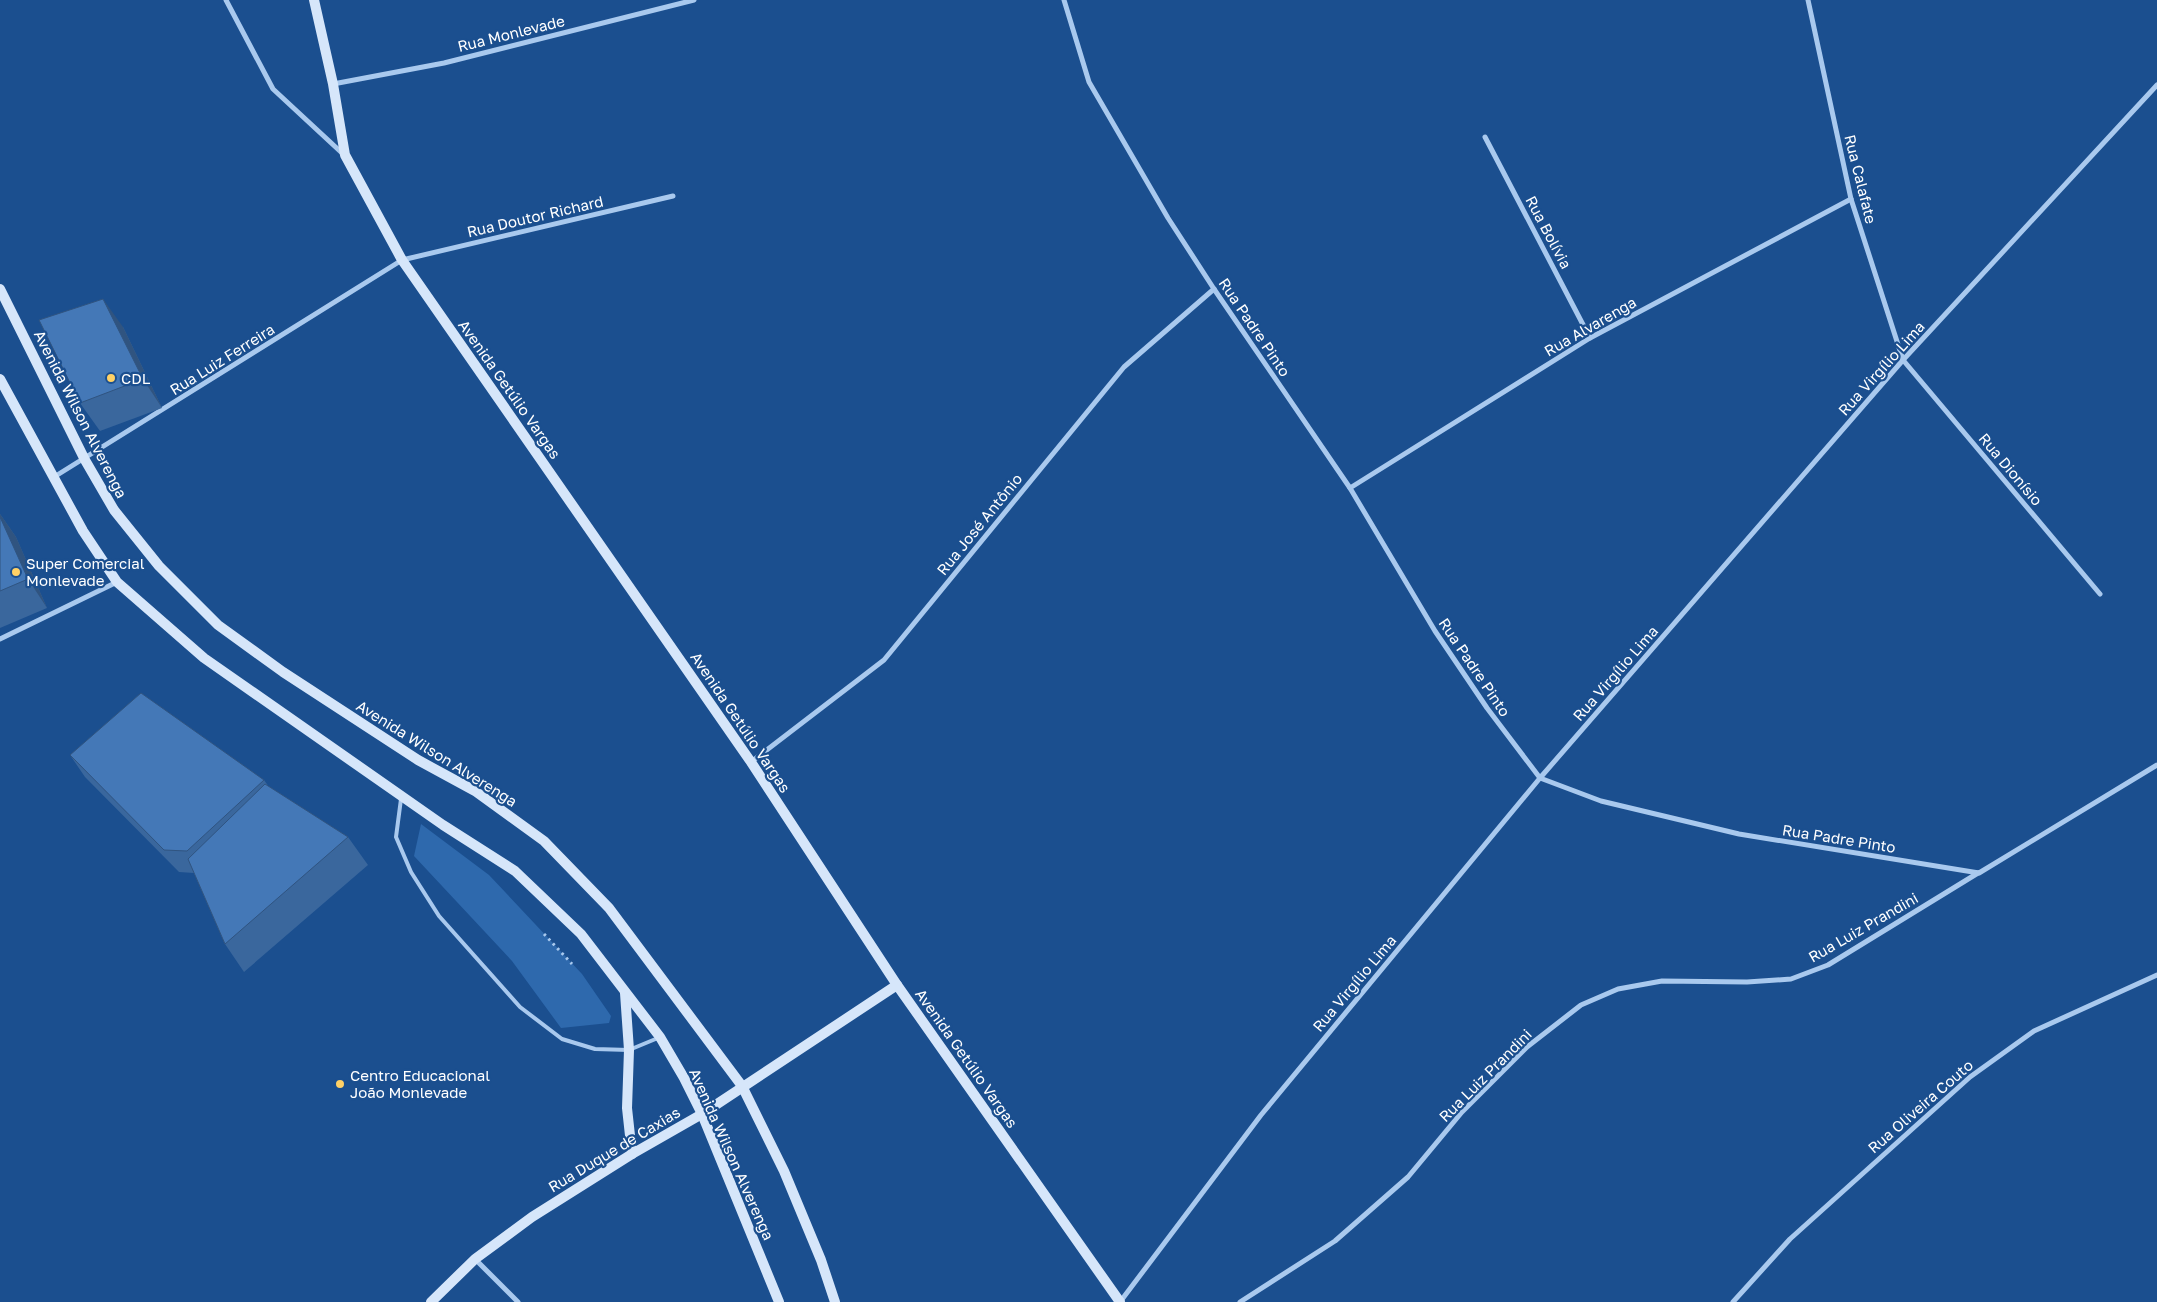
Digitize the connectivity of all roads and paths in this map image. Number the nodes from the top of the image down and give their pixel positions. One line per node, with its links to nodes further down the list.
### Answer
1 (226, 0): 9 (street, Avenida Getúlio Vargas)
2 (314, 0): 6 (main road, Avenida Getúlio Vargas)
3 (694, 0): 6 (street, Rua Monlevade)
4 (1064, 0): 14 (street, Rua Padre Pinto)
5 (1808, 0): 11 (street, Rua Calafate)
6 (333, 84): 9 (main road, Avenida Getúlio Vargas)
7 (2157, 85): 16 (street, Rua Virgílio Lima)
8 (1485, 137): 15 (street, Rua Bolívia)
9 (345, 155): 12 (main road, Avenida Getúlio Vargas)
10 (673, 196): 12 (street, Rua Doutor Richard)
11 (1851, 199): 15 (street, Rua Alvarenga); 16 (street, Rua Calafate)
12 (402, 260): 18 (street, Rua Luiz Ferreira); 24 (main road, Avenida Getúlio Vargas)
13 (0, 289): 18 (main road, Avenida Wilson Alverenga)
14 (1214, 289): 20 (street, Rua Padre Pinto); 24 (street, Rua José Antônio)
15 (1590, 338): 20 (street, Rua Alvarenga)
16 (1904, 360): 22 (street, Rua Dionísio); 26 (street, Rua Virgílio Lima)
17 (0, 379): 19 (main road, Avenida Wilson Alverenga)
18 (85, 460): 19 (street, Rua Luiz Ferreira); 36 (main road, Avenida Wilson Alverenga)
19 (54, 477): 21 (main road, Avenida Wilson Alverenga)
20 (1350, 488): 26 (street, Rua Padre Pinto)
21 (117, 582): 23 (street); 27 (main road, Avenida Wilson Alverenga)
22 (2100, 594)
23 (0, 639)
24 (751, 762): 32 (main road, Avenida Getúlio Vargas)
25 (2157, 765): 28 (street)
26 (1540, 778): 28 (street, Rua Padre Pinto); 44 (street, Rua Virgílio Lima)
27 (402, 796): 33 (main road, Avenida Wilson Alverenga); 35 (lane)
28 (1979, 873): 45 (street, Rua Luiz Prandini)
29 (542, 932): 30 (path)
30 (575, 967)
31 (2157, 975): 46 (street, Rua Oliveira Couto)
32 (897, 985): 36 (main road, Rua Duque de Caxias); 44 (main road, Avenida Getúlio Vargas)
33 (625, 992): 34 (main road, Avenida Wilson Alverenga); 35 (main road)
34 (660, 1037): 35 (lane); 37 (main road, Avenida Wilson Alverenga)
35 (629, 1050): 38 (main road)
36 (742, 1086): 37 (main road, Rua Duque de Caxias); 43 (main road, Avenida Wilson Alverenga)
37 (702, 1114): 38 (main road, Rua Duque de Caxias); 42 (main road, Avenida Wilson Alverenga)
38 (632, 1154): 39 (main road, Rua Duque de Caxias)
39 (475, 1259): 40 (main road, Rua Duque de Caxias); 41 (street)
40 (431, 1302)
41 (518, 1302)
42 (779, 1302)
43 (835, 1302)
44 (1120, 1302)
45 (1240, 1302)
46 (1734, 1302)

